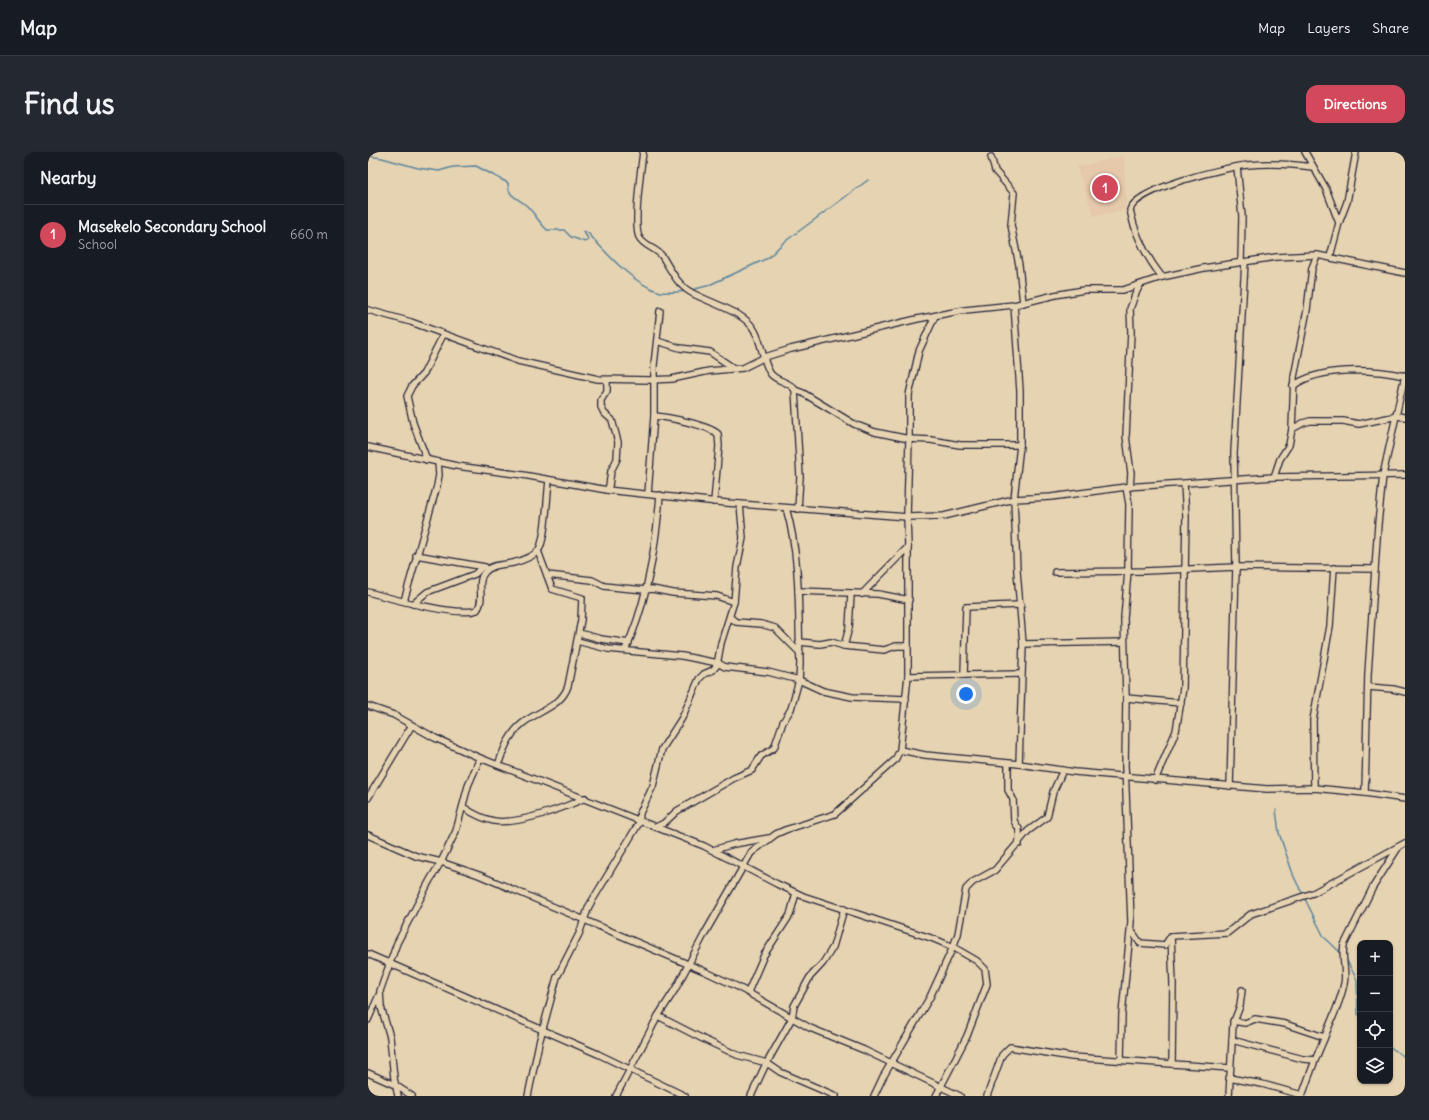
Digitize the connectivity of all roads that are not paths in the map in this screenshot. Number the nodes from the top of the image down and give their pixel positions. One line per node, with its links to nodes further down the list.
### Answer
1 (643, 152): 21 (street)
2 (1305, 152): 6 (street)
3 (1356, 152): 7 (street)
4 (992, 157): 14 (street)
5 (1237, 167): 6 (street); 10 (street); 12 (street)
6 (1313, 168): 7 (street)
7 (1339, 223): 9 (street)
8 (1317, 255): 9 (street); 10 (street); 26 (street)
9 (1330, 257): 11 (street)
10 (1243, 262): 12 (street); 40 (street)
11 (1405, 273)
12 (1162, 277): 13 (street)
13 (1140, 285): 14 (street); 43 (street)
14 (1023, 303): 15 (street)
15 (1014, 305): 18 (street); 33 (street)
16 (368, 310): 19 (street)
17 (660, 311): 20 (street)
18 (935, 316): 21 (street); 32 (street)
19 (443, 335): 24 (street); 35 (street)
20 (657, 342): 22 (street); 25 (street)
21 (765, 357): 22 (street); 27 (street)
22 (735, 369): 25 (street)
23 (1405, 376): 26 (street); 29 (street)
24 (607, 380): 25 (street); 44 (street)
25 (654, 380): 28 (street)
26 (1293, 386): 31 (street)
27 (795, 390): 32 (street); 51 (street)
28 (654, 416): 45 (street); 48 (street)
29 (1397, 416): 30 (street); 31 (street); 38 (street)
30 (1405, 417)
31 (1292, 430): 39 (street)
32 (909, 439): 33 (street); 52 (street)
33 (1020, 445): 47 (street)
34 (368, 447): 35 (street)
35 (427, 460): 36 (street)
36 (438, 462): 41 (street); 55 (street)
37 (1405, 474): 38 (street)
38 (1383, 475): 39 (street); 61 (street)
39 (1274, 477): 40 (street)
40 (1235, 480): 42 (street); 58 (street)
41 (549, 481): 44 (street); 54 (street)
42 (1184, 484): 43 (street); 60 (street)
43 (1128, 487): 47 (street); 62 (street)
44 (607, 490): 45 (street)
45 (648, 494): 46 (street)
46 (660, 495): 48 (street); 65 (street)
47 (1014, 499): 52 (street); 74 (street)
48 (714, 502): 49 (street)
49 (740, 504): 50 (street); 72 (street)
50 (786, 508): 51 (street); 66 (street)
51 (798, 509): 52 (street)
52 (907, 517): 53 (street)
53 (908, 547): 69 (street); 70 (street)
54 (538, 551): 56 (street); 64 (street)
55 (416, 555): 57 (street); 71 (street)
56 (493, 566): 57 (street); 73 (street)
57 (482, 567): 73 (street)
58 (1236, 567): 59 (street); 60 (street); 106 (street)
59 (1334, 568): 61 (street); 107 (street)
60 (1186, 569): 62 (street); 95 (street)
61 (1375, 569): 91 (street)
62 (1128, 571): 63 (street); 79 (street)
63 (1055, 572)
64 (547, 575): 65 (street); 76 (street)
65 (646, 590): 72 (street); 80 (street)
66 (798, 591): 68 (street); 78 (street)
67 (368, 592): 71 (street)
68 (851, 594): 69 (street); 82 (street)
69 (862, 594): 70 (street)
70 (908, 600): 83 (street)
71 (404, 601): 73 (street)
72 (734, 602): 75 (street)
73 (413, 604)
74 (1021, 605): 81 (street); 88 (street)
75 (730, 616): 85 (street); 86 (street)
76 (579, 632): 77 (street); 80 (street)
77 (577, 641): 84 (street); 102 (street)
78 (799, 642): 82 (street); 85 (street)
79 (1124, 642): 81 (street); 93 (street)
80 (629, 643): 84 (street)
81 (1023, 644): 87 (street)
82 (844, 646): 83 (street)
83 (908, 646): 89 (street)
84 (625, 650): 86 (street)
85 (800, 653): 90 (street)
86 (718, 663): 90 (street); 113 (street)
87 (1022, 674): 88 (street); 101 (street)
88 (964, 675): 89 (street)
89 (908, 676): 94 (street)
90 (799, 680): 94 (street); 114 (street)
91 (1368, 687): 92 (street); 108 (street)
92 (1405, 692)
93 (1126, 698): 95 (street); 104 (street)
94 (906, 699): 98 (street)
95 (1181, 703): 105 (street)
96 (368, 706): 97 (street)
97 (412, 725): 99 (street); 109 (street)
98 (900, 750): 100 (street); 116 (street)
99 (480, 758): 102 (street); 112 (street)
100 (1008, 764): 101 (street); 118 (street)
101 (1019, 764): 103 (street)
102 (498, 765): 110 (street)
103 (1063, 770): 104 (street); 118 (street)
104 (1125, 775): 105 (street); 126 (street)
105 (1155, 780): 106 (street)
106 (1230, 786): 107 (street)
107 (1314, 788): 108 (street)
108 (1365, 793): 111 (street)
109 (368, 798)
110 (585, 798): 112 (street); 113 (street)
111 (1405, 799)
112 (463, 807): 121 (street)
113 (639, 820): 114 (street); 125 (street)
114 (656, 827): 120 (street)
115 (368, 835): 121 (street)
116 (771, 838): 120 (street); 122 (street)
117 (1405, 843): 119 (street)
118 (1018, 844): 128 (street)
119 (1399, 846): 127 (street); 140 (street)
120 (713, 850): 122 (street)
121 (441, 862): 125 (street); 130 (street)
122 (743, 866): 123 (street); 131 (street)
123 (796, 893): 124 (street); 133 (street)
124 (844, 909): 128 (street); 136 (street)
125 (584, 919): 131 (street); 139 (street)
126 (1131, 930): 127 (street); 142 (street)
127 (1170, 936): 146 (street)
128 (953, 947): 145 (street); 152 (street)
129 (368, 954): 130 (street)
130 (389, 965): 134 (street); 139 (street)
131 (688, 965): 133 (street); 135 (street)
132 (1242, 990): 138 (street)
133 (748, 992): 136 (street)
134 (379, 995): 137 (street); 151 (street)
135 (658, 1016): 144 (street); 148 (street)
136 (792, 1018): 144 (street); 145 (street)
137 (368, 1020)
138 (1233, 1021): 140 (street); 141 (street)
139 (544, 1030): 148 (street); 156 (street)
140 (1324, 1037): 143 (street)
141 (1232, 1040): 143 (street); 147 (street)
142 (1121, 1060): 146 (street); 164 (street)
143 (1315, 1060): 153 (street)
144 (767, 1063): 159 (street); 160 (street)
145 (892, 1063): 152 (street); 161 (street)
146 (1172, 1064): 147 (street)
147 (1230, 1068): 150 (street)
148 (630, 1070): 157 (street); 158 (street)
149 (368, 1073): 151 (street)
150 (1229, 1078): 153 (street); 165 (street)
151 (395, 1085): 154 (street); 155 (street)
152 (940, 1088): 162 (street); 163 (street)
153 (1302, 1095)
154 (398, 1096)
155 (412, 1096)
156 (528, 1096)
157 (616, 1096)
158 (685, 1096)
159 (751, 1096)
160 (836, 1096)
161 (874, 1096)
162 (936, 1096)
163 (960, 1096)
164 (987, 1096)
165 (1229, 1096)

